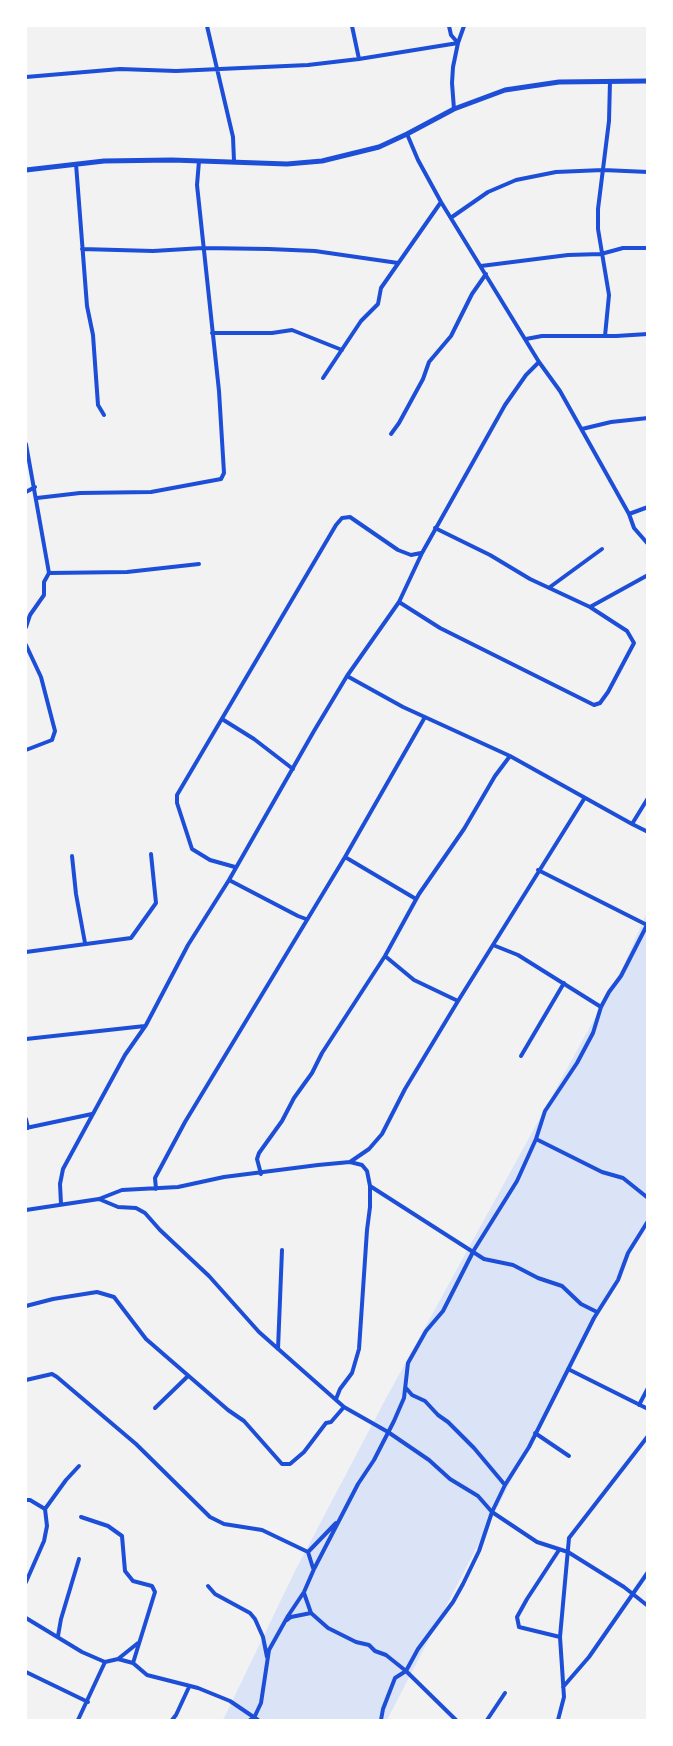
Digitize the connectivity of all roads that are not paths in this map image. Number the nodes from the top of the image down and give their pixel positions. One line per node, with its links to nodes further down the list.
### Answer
1 (207, 26): 7 (street)
2 (352, 26): 6 (street)
3 (449, 26): 5 (street)
4 (464, 26): 5 (street)
5 (458, 43): 6 (street); 11 (street)
6 (359, 59): 7 (street)
7 (218, 68): 8 (street); 14 (street)
8 (26, 76)
9 (610, 81): 10 (street); 11 (street); 17 (street)
10 (648, 81)
11 (454, 109): 12 (street)
12 (407, 134): 14 (street); 19 (street)
13 (199, 160): 14 (street); 15 (street); 21 (street)
14 (234, 161)
15 (76, 163): 16 (street); 23 (street)
16 (26, 170)
17 (603, 170): 18 (street); 20 (street); 24 (street)
18 (648, 172)
19 (441, 202): 20 (street); 25 (street)
20 (452, 217): 26 (street)
21 (203, 248): 23 (street); 25 (street); 28 (street)
22 (648, 248): 24 (street)
23 (82, 249): 35 (street)
24 (602, 254): 26 (street); 30 (street)
25 (398, 263): 32 (street)
26 (481, 266): 27 (street)
27 (486, 274): 31 (street); 38 (street)
28 (212, 333): 32 (street); 42 (street)
29 (648, 334): 30 (street)
30 (605, 336): 31 (street)
31 (525, 339): 33 (street)
32 (342, 350): 34 (street)
33 (539, 362): 37 (street); 45 (street)
34 (323, 378)
35 (104, 415)
36 (648, 418): 37 (street)
37 (582, 429): 44 (street)
38 (391, 434)
39 (26, 444): 40 (street)
40 (35, 487): 41 (street); 42 (street)
41 (26, 492)
42 (37, 498): 50 (street)
43 (648, 507): 44 (street)
44 (629, 514): 46 (street)
45 (435, 528): 48 (street); 52 (street)
46 (648, 544)
47 (602, 549): 52 (street)
48 (422, 553): 53 (street); 59 (street)
49 (199, 564): 50 (street)
50 (49, 573): 55 (street)
51 (648, 575): 54 (street)
52 (549, 588): 54 (street)
53 (399, 603): 54 (street); 57 (street)
54 (591, 607)
55 (26, 627)
56 (26, 645): 60 (street)
57 (347, 676): 58 (street); 62 (street)
58 (425, 717): 61 (street); 69 (street)
59 (222, 718): 62 (street); 70 (street)
60 (26, 750)
61 (510, 756): 64 (street); 73 (street)
62 (293, 770): 70 (street)
63 (648, 798): 65 (street)
64 (584, 799): 65 (street); 71 (street)
65 (632, 824): 66 (street)
66 (648, 832)
67 (151, 854): 76 (street)
68 (72, 856): 76 (street)
69 (345, 857): 73 (street); 74 (street)
70 (235, 867): 72 (street)
71 (538, 870): 75 (street); 77 (street)
72 (229, 880): 74 (street); 83 (street)
73 (416, 899): 79 (street)
74 (306, 918): 93 (street)
75 (647, 924): 82 (street)
76 (85, 943): 78 (street)
77 (493, 945): 80 (street); 81 (street)
78 (26, 952)
79 (385, 956): 81 (street); 91 (street)
80 (564, 983): 82 (street); 85 (street)
81 (458, 1001): 90 (street)
82 (601, 1006): 89 (street)
83 (146, 1026): 84 (street); 86 (street)
84 (26, 1039)
85 (521, 1056)
86 (92, 1114): 88 (street); 96 (street)
87 (26, 1119): 88 (street)
88 (27, 1128)
89 (536, 1139): 94 (street); 100 (street)
90 (350, 1162): 91 (street); 92 (street)
91 (261, 1174): 93 (street)
92 (370, 1186): 100 (street); 111 (street)
93 (156, 1189): 95 (street)
94 (648, 1198)
95 (99, 1199): 96 (street); 103 (street)
96 (61, 1204): 97 (street)
97 (26, 1210)
98 (648, 1221): 102 (street)
99 (282, 1250): 103 (street)
100 (474, 1250): 102 (street); 107 (street)
101 (26, 1306): 105 (street)
102 (597, 1312): 104 (street)
103 (278, 1350): 111 (street)
104 (568, 1370): 112 (street); 117 (street)
105 (188, 1376): 113 (street); 114 (street)
106 (26, 1380): 128 (street)
107 (406, 1388): 109 (street); 110 (street)
108 (648, 1388): 112 (street)
109 (412, 1395): 110 (street); 121 (street)
110 (404, 1398): 116 (street)
111 (336, 1399): 113 (street)
112 (639, 1405): 115 (street)
113 (344, 1407): 116 (street)
114 (155, 1408)
115 (648, 1409)
116 (388, 1432): 124 (street); 126 (street)
117 (535, 1433): 119 (street); 121 (street)
118 (648, 1436): 129 (street)
119 (569, 1456)
120 (79, 1466): 123 (street)
121 (505, 1485): 124 (street)
122 (26, 1500): 123 (street)
123 (45, 1509): 133 (street)
124 (492, 1512): 127 (street); 148 (street)
125 (81, 1517): 143 (street)
126 (339, 1519): 128 (street); 131 (street)
127 (559, 1550): 129 (street); 142 (street)
128 (308, 1552): 131 (street)
129 (568, 1552): 136 (street); 142 (street)
130 (79, 1559): 141 (street)
131 (314, 1569): 135 (street)
132 (648, 1572): 136 (street)
133 (26, 1581)
134 (208, 1586): 144 (street)
135 (304, 1592): 138 (street); 140 (street)
136 (632, 1593): 137 (street); 151 (street)
137 (648, 1606)
138 (311, 1613): 140 (street); 148 (street)
139 (26, 1618): 141 (street)
140 (285, 1623): 144 (street)
141 (58, 1636): 146 (street)
142 (560, 1637): 151 (street)
143 (138, 1643): 145 (street); 147 (street)
144 (267, 1658): 156 (street)
145 (118, 1659): 146 (street); 147 (street)
146 (105, 1662): 153 (street)
147 (133, 1664): 150 (street)
148 (406, 1671): 157 (street); 158 (street)
149 (26, 1672): 153 (street)
150 (189, 1687): 155 (street); 156 (street)
151 (563, 1688): 160 (street)
152 (505, 1693): 159 (street)
153 (88, 1702): 154 (street)
154 (78, 1720)
155 (172, 1720)
156 (254, 1720)
157 (381, 1720)
158 (456, 1720)
159 (487, 1720)
160 (558, 1720)

